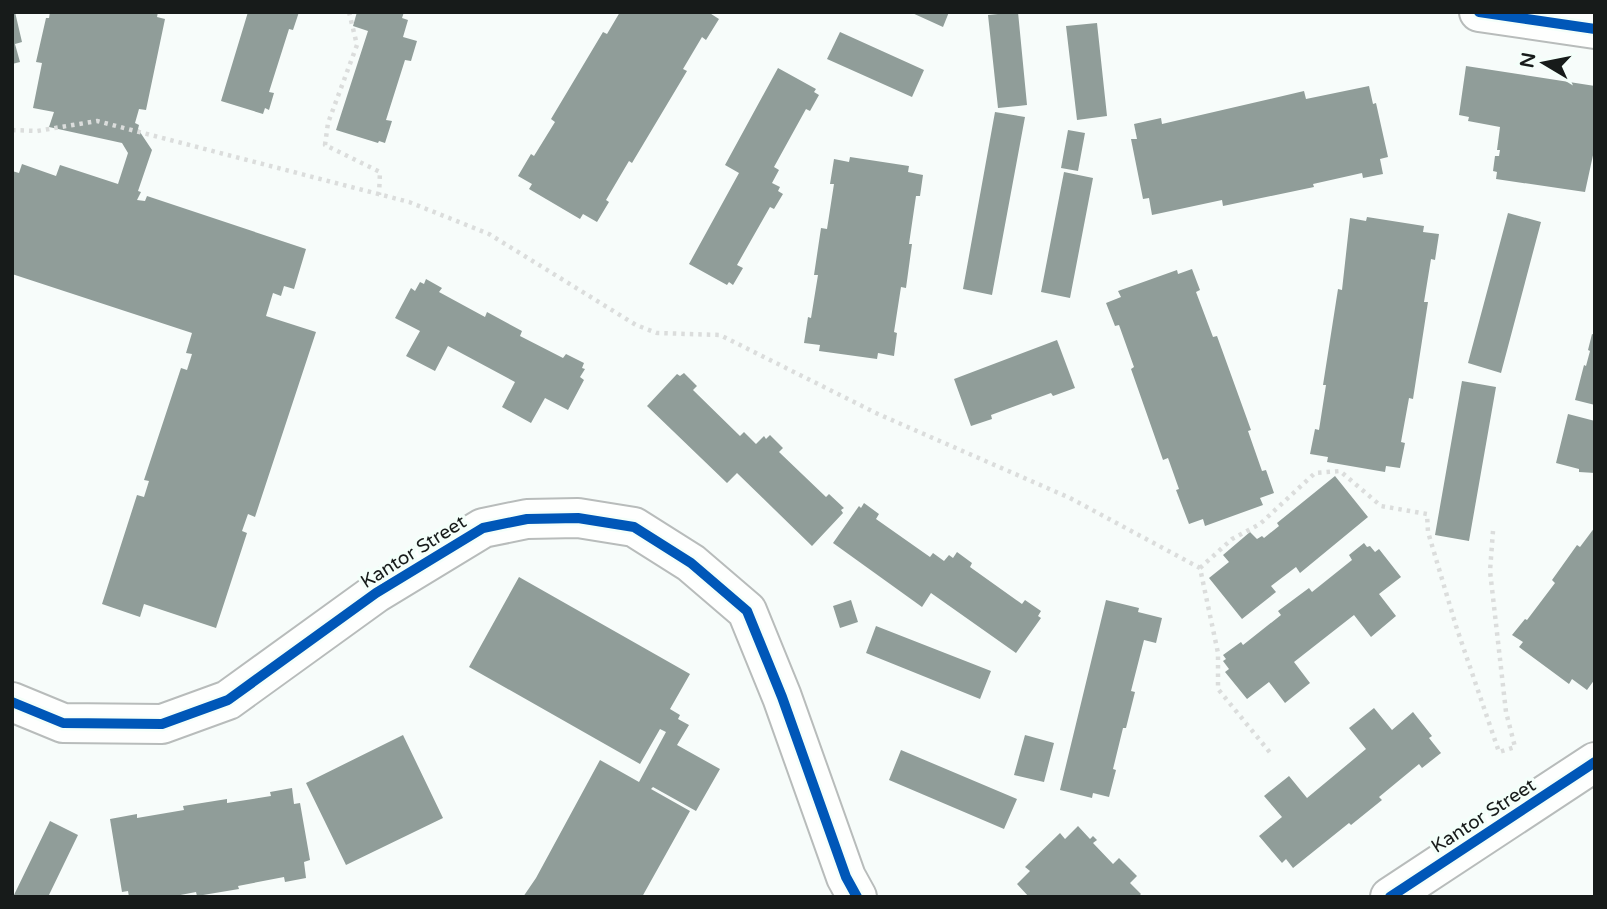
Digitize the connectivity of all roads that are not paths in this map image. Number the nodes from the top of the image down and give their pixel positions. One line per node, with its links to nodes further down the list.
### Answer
1 (1479, 12): 2 (street)
2 (1595, 29)
3 (12, 702): 5 (street, Kantor Street)
4 (1595, 762): 6 (street, Kantor Street)
5 (857, 897)
6 (1390, 897)

